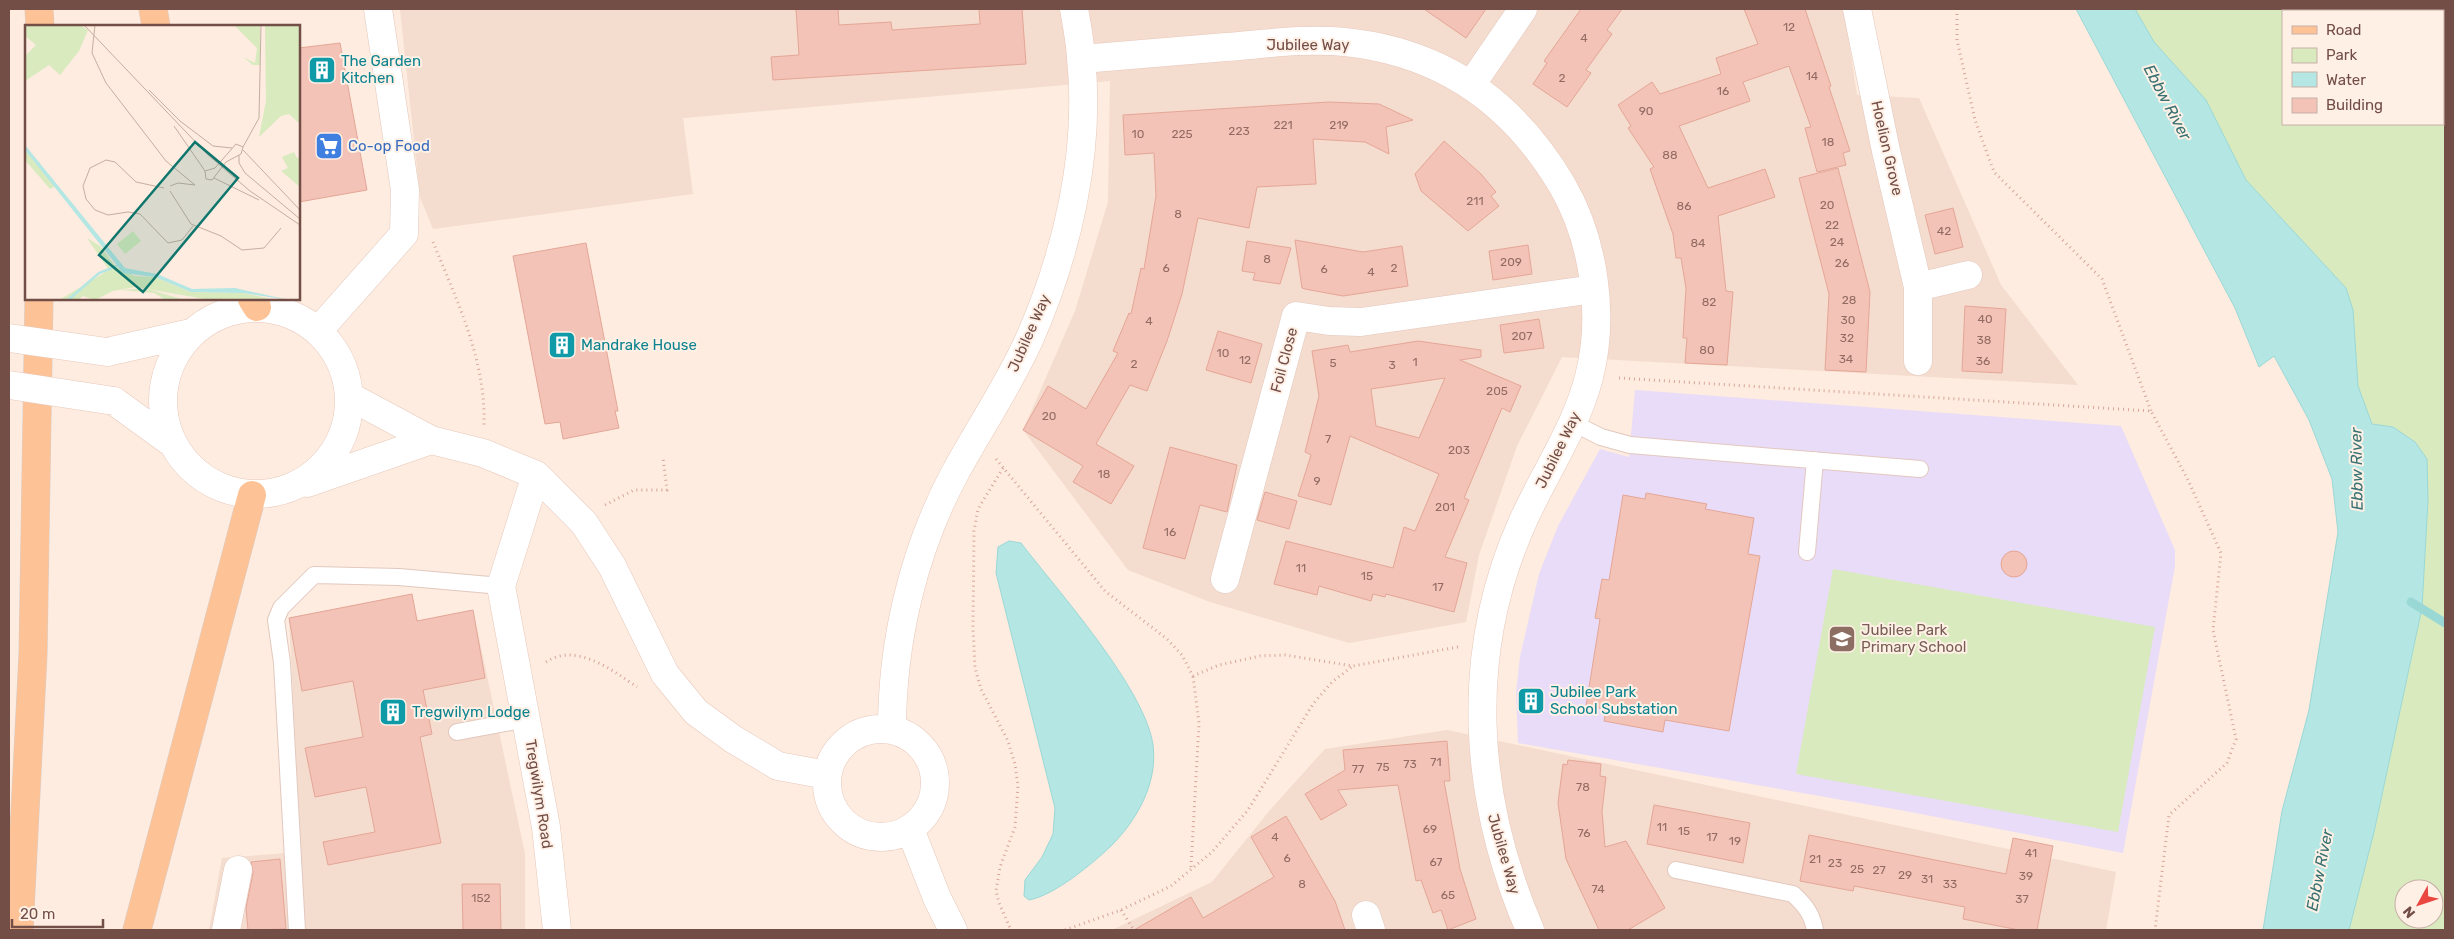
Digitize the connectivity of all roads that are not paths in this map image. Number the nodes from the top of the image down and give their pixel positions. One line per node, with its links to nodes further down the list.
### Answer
1 (39, 9): 7 (main road)
2 (153, 9): 8 (main road)
3 (378, 9): 16 (street)
4 (1074, 9): 9 (street)
5 (1523, 9): 10 (street)
6 (1857, 9): 12 (street, Hoelion Grove)
7 (40, 25)
8 (156, 25)
9 (1082, 59): 10 (street, Jubilee Way); 34 (street, Jubilee Way)
10 (1471, 85): 13 (street, Jubilee Way)
11 (1968, 275): 12 (street)
12 (1918, 286): 19 (street, Hoelion Grove)
13 (1594, 289): 22 (street, Jubilee Way); 31 (street, Foil Close)
14 (39, 300): 40 (main road)
15 (254, 303): 16 (street); 17 (street)
16 (318, 331): 21 (street)
17 (191, 333): 18 (street, bridge); 24 (street)
18 (9, 338)
19 (1918, 361)
20 (9, 385): 24 (street, bridge)
21 (349, 396): 23 (street); 28 (street)
22 (1573, 423): 25 (lane); 46 (street, Jubilee Way)
23 (432, 440): 27 (street); 28 (street)
24 (172, 443): 29 (street)
25 (1815, 460): 26 (lane); 30 (lane)
26 (1920, 469)
27 (536, 475): 32 (street, Tregwilym Road); 36 (street)
28 (284, 490): 29 (street)
29 (252, 495): 41 (main road)
30 (1807, 552)
31 (1226, 579)
32 (501, 586): 33 (street, Tregwilym Road); 43 (lane)
33 (527, 719): 35 (lane); 44 (street, Tregwilym Road)
34 (892, 730): 36 (street); 37 (street)
35 (457, 732)
36 (827, 774): 37 (street)
37 (910, 829): 45 (street)
38 (238, 870): 42 (street)
39 (1676, 870): 47 (lane)
40 (19, 930)
41 (137, 930)
42 (226, 930)
43 (297, 930)
44 (557, 930)
45 (953, 930)
46 (1530, 930)
47 (1815, 930)

